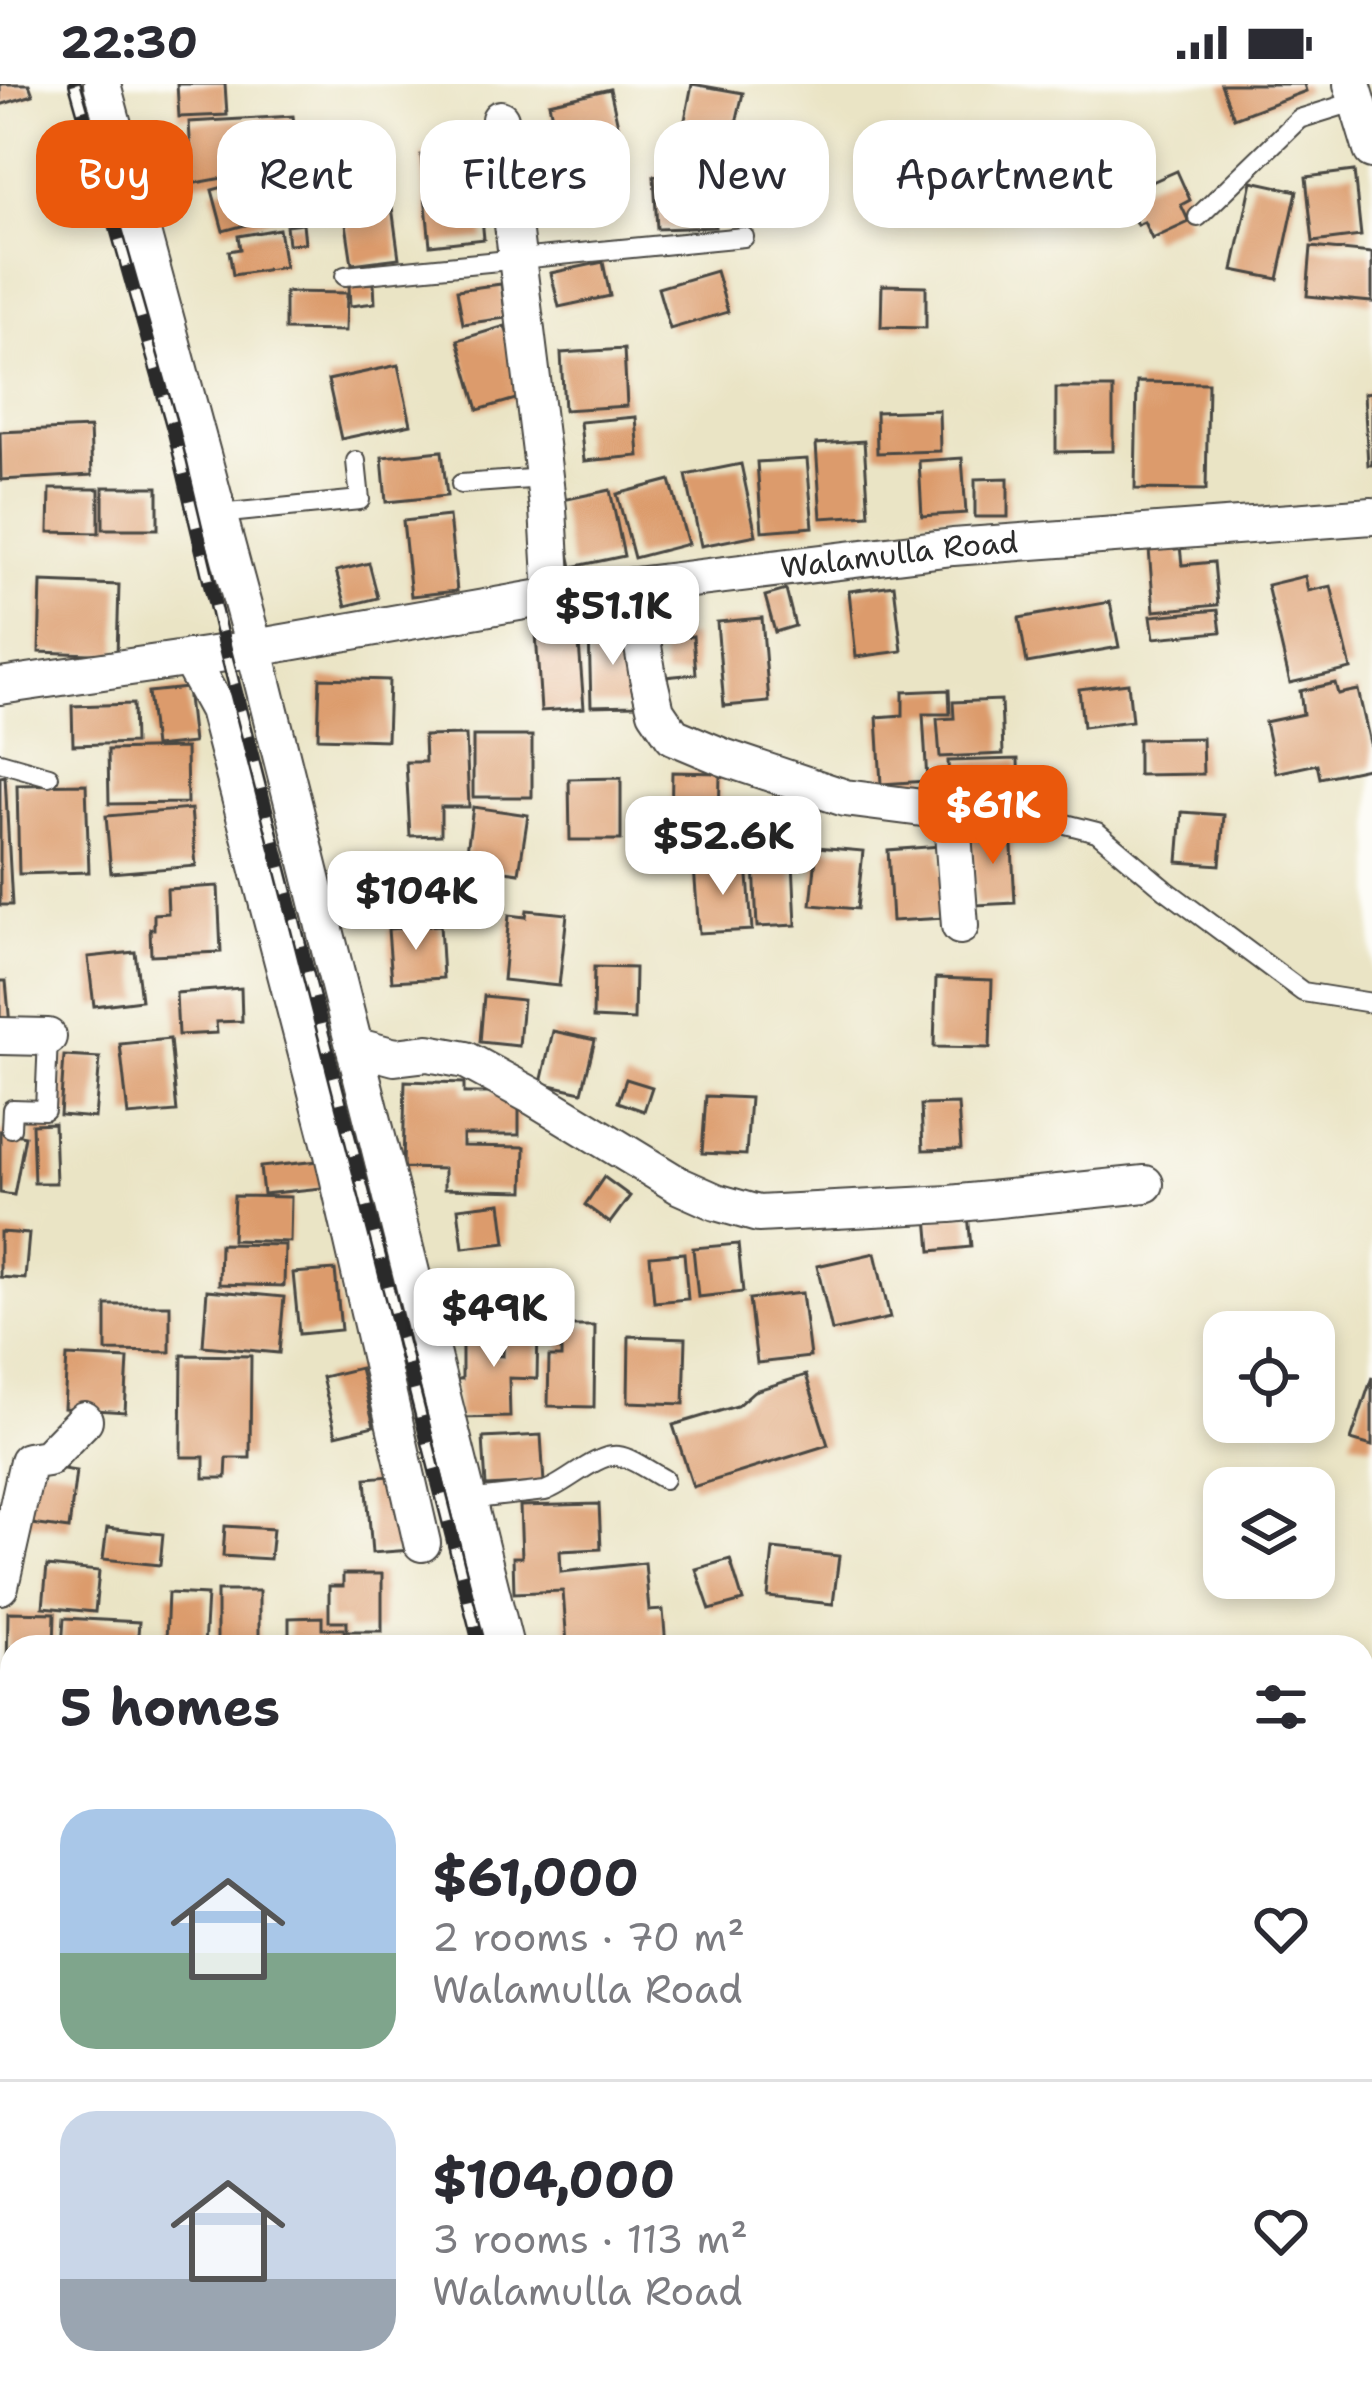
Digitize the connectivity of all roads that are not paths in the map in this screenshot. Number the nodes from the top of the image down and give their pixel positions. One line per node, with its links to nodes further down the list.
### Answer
1 (102, 84): 12 (street)
2 (1354, 93): 4 (street); 5 (lane)
3 (500, 119): 7 (street)
4 (1372, 150)
5 (1198, 217)
6 (744, 237): 7 (lane)
7 (517, 260): 8 (lane); 10 (street)
8 (345, 276)
9 (356, 461): 12 (lane)
10 (544, 478): 11 (lane); 15 (street)
11 (461, 484)
12 (218, 514): 16 (street)
13 (1372, 516): 14 (street, Walamulla Road)
14 (633, 586): 15 (street, Walamulla Road); 21 (street)
15 (553, 596): 16 (street, Walamulla Road)
16 (254, 647): 17 (street, Walamulla Road); 26 (street)
17 (188, 658): 18 (street, Walamulla Road); 32 (street)
18 (0, 686)
19 (0, 762): 20 (lane)
20 (49, 776)
21 (952, 820): 22 (street); 23 (lane)
22 (960, 926)
23 (1372, 1003)
24 (0, 1036): 25 (street)
25 (49, 1037): 27 (lane)
26 (353, 1046): 28 (street); 31 (street)
27 (11, 1128)
28 (1145, 1184)
29 (84, 1420): 33 (street)
30 (664, 1479): 31 (lane)
31 (467, 1500): 35 (street)
32 (422, 1544)
33 (4, 1546): 34 (street)
34 (0, 1586)
35 (502, 1635)

